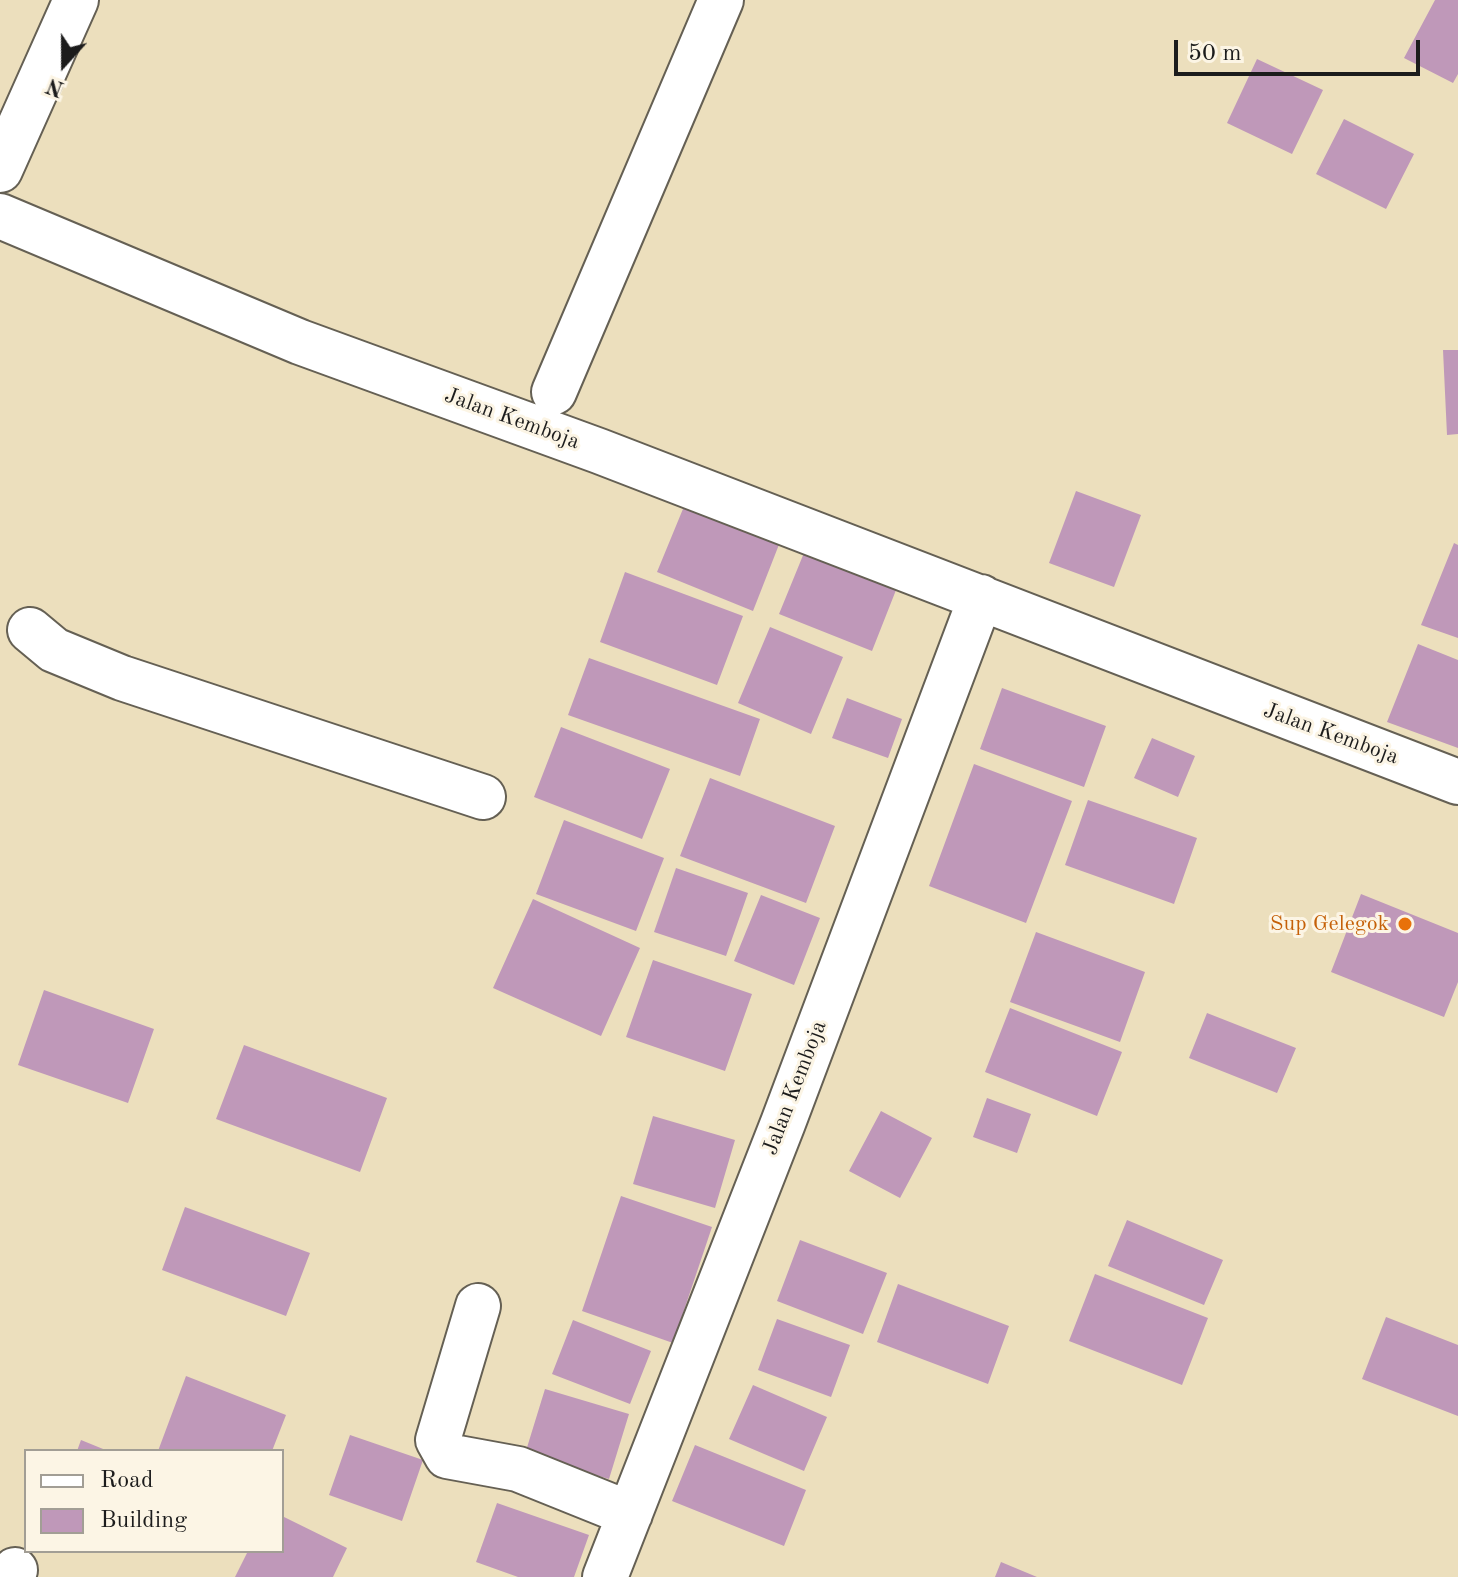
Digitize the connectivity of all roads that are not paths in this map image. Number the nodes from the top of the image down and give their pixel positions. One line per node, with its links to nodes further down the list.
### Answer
1 (76, 0): 3 (street)
2 (721, 0): 5 (street)
3 (0, 170)
4 (0, 216): 6 (street, Jalan Kemboja)
5 (554, 392)
6 (981, 597): 8 (street, Jalan Kemboja); 11 (street, Jalan Kemboja)
7 (30, 630): 9 (street)
8 (1458, 782)
9 (483, 797)
10 (478, 1306): 11 (street)
11 (630, 1514): 12 (street, Jalan Kemboja)
12 (605, 1577)

